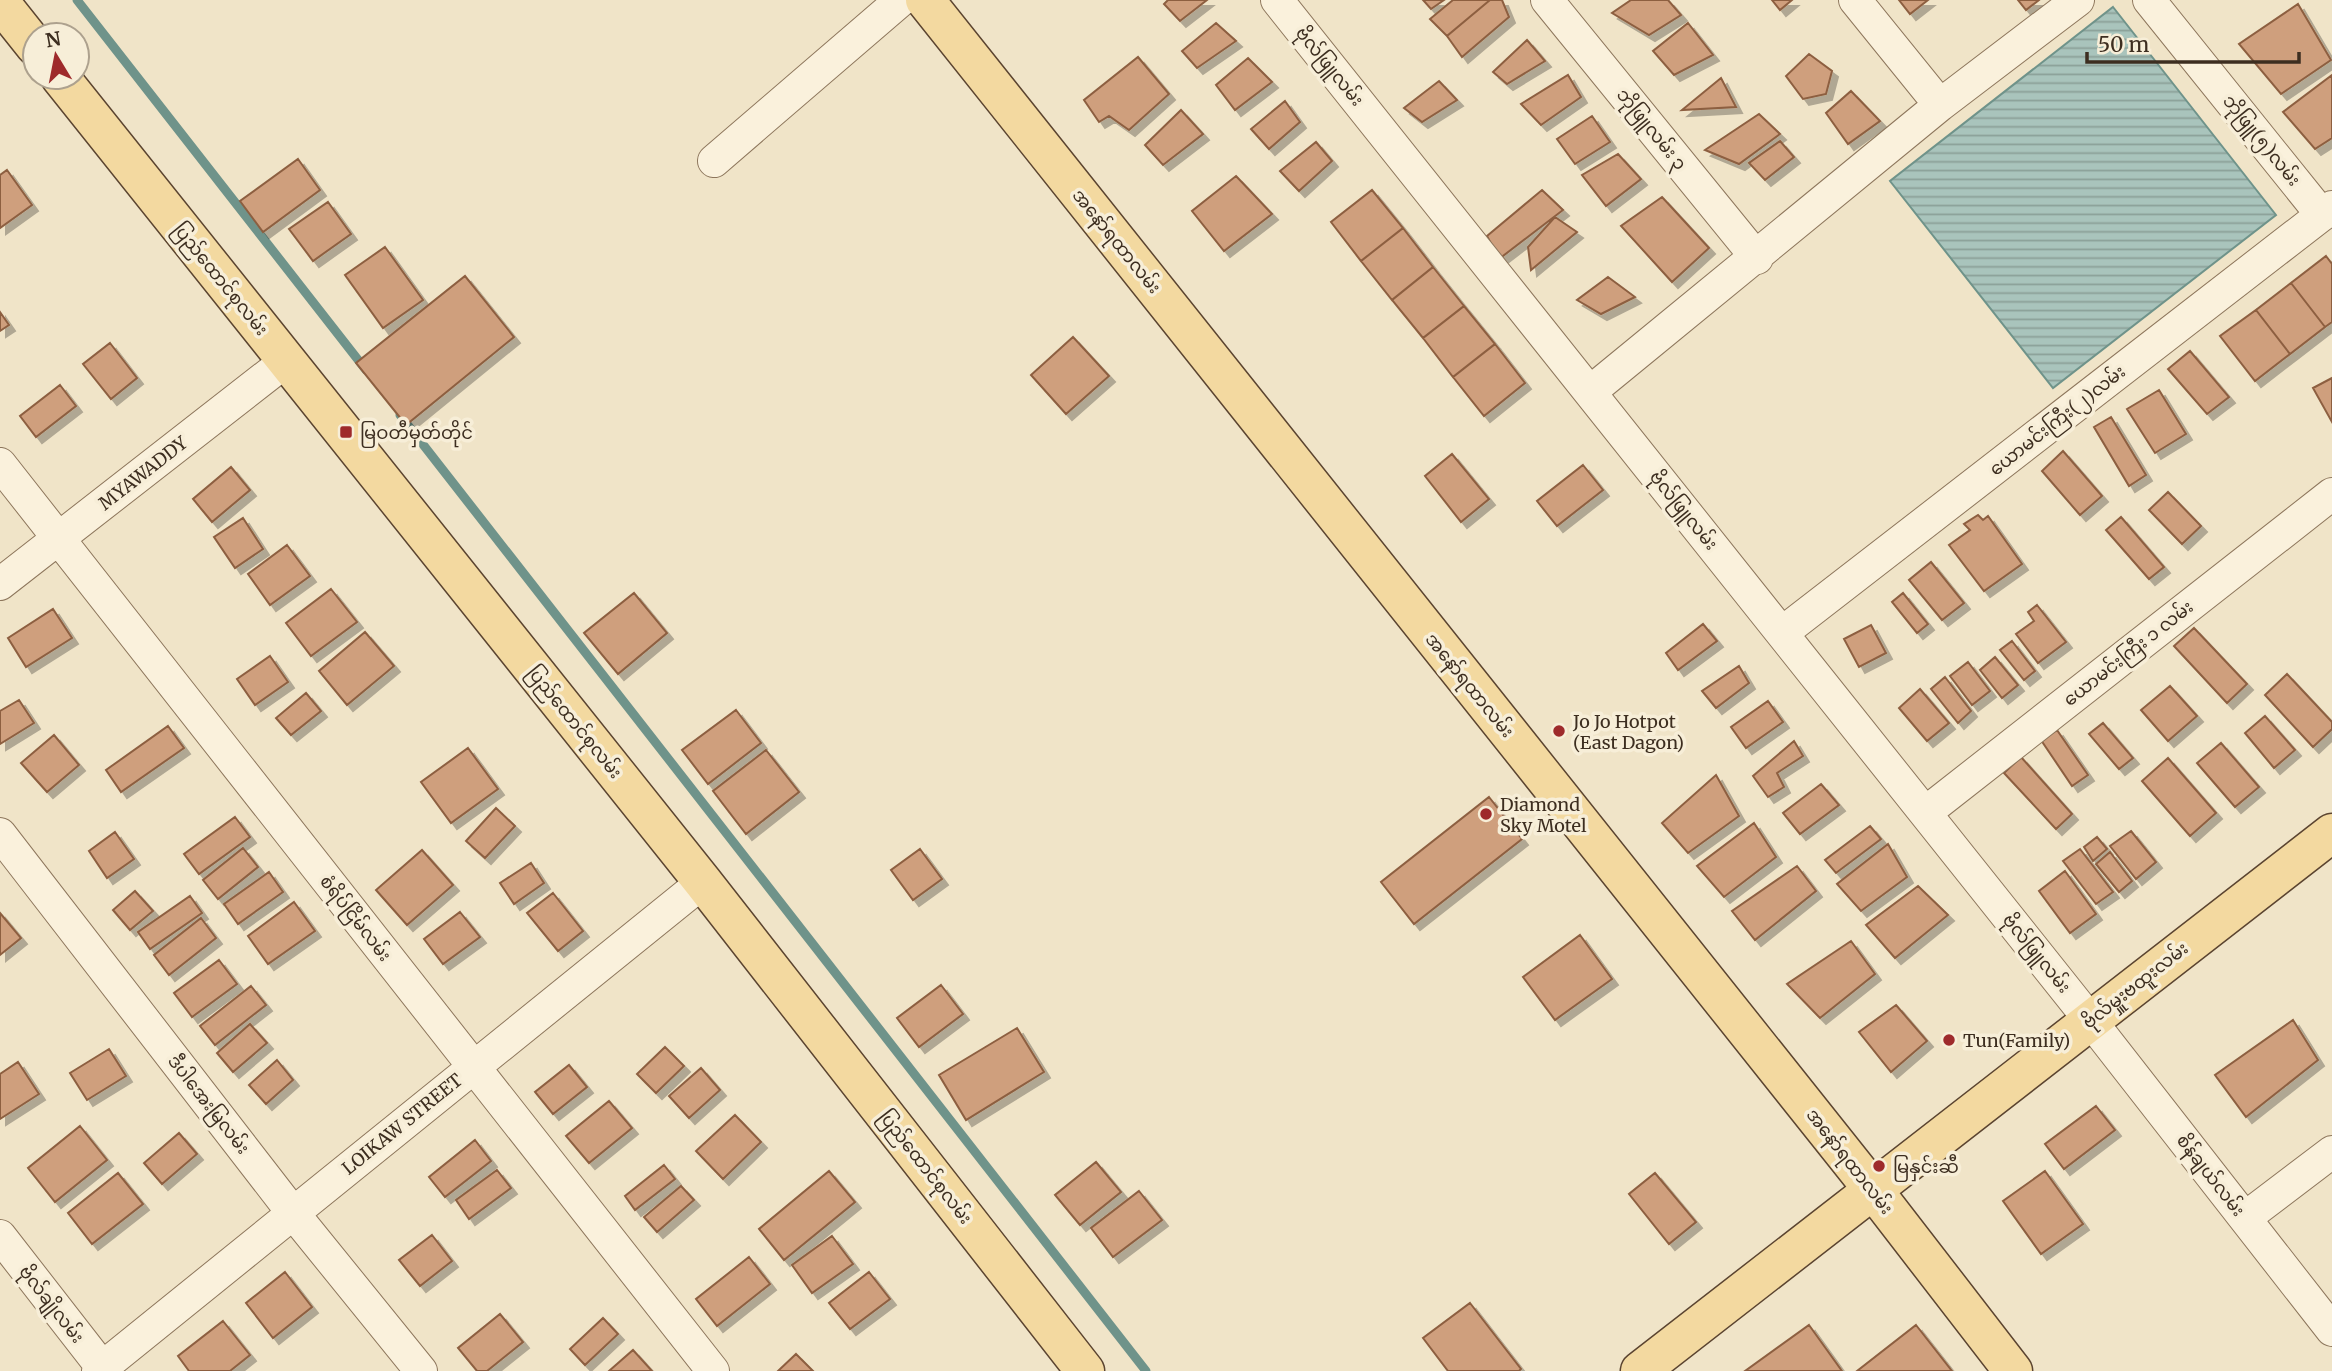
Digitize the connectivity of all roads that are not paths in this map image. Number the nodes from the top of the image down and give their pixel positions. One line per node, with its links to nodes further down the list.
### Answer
1 (901, 0): 12 (street)
2 (925, 0): 29 (main road, အနော်ရထာလမ်း)
3 (1277, 0): 16 (street, ဗိုလ်ဖြူလမ်း)
4 (1547, 0): 14 (street, ဘိုဖြူလမ်း ၃)
5 (1855, 0): 11 (street)
6 (2078, 0): 11 (street)
7 (2149, 0): 13 (street, ဘိုဖြူ(၅)လမ်း)
8 (0, 2): 9 (main road)
9 (21, 28)
10 (71, 91): 15 (main road, ပြည်ထောင်စုလမ်း)
11 (1940, 105): 14 (street)
12 (714, 161)
13 (2327, 211): 21 (street, ယောမင်းကြီး(၂)လမ်း)
14 (1757, 258): 16 (street)
15 (286, 361): 19 (street, MYAWADDY); 25 (main road, ပြည်ထောင်စုလမ်း)
16 (1590, 392): 21 (street, ဗိုလ်ဖြူလမ်း)
17 (0, 464): 19 (street, စံရိပ်ငြိမ်လမ်း)
18 (2332, 494): 22 (street, ယောမင်းကြီး ၁ လမ်း)
19 (59, 539): 20 (street, MYAWADDY); 27 (street, စံရိပ်ငြိမ်လမ်း)
20 (0, 584)
21 (1782, 633): 22 (street, ဗိုလ်ဖြူလမ်း)
22 (1925, 813): 26 (street, ဗိုလ်ဖြူလမ်း)
23 (2332, 833): 26 (main road, ဗိုလ်မှူးဗထူးလမ်း)
24 (0, 834): 30 (street, ဒီပါအေးမြလမ်း)
25 (703, 883): 27 (street, LOIKAW STREET); 37 (main road, ပြည်ထောင်စုလမ်း)
26 (2090, 1020): 29 (main road, ဗိုလ်မှူးဗထူးလမ်း); 31 (street, စိန်ချယ်လမ်း)
27 (473, 1066): 30 (street, LOIKAW STREET); 36 (street, စံရိပ်ငြိမ်လမ်း)
28 (2332, 1152): 31 (street)
29 (1874, 1191): 38 (main road, ဗိုလ်မှူးဗထူးလမ်း); 39 (main road, အနော်ရထာလမ်း)
30 (293, 1213): 34 (street, LOIKAW STREET); 35 (street, ဒီပါအေးမြလမ်း)
31 (2245, 1219): 33 (street, စိန်ချယ်လမ်း)
32 (0, 1236): 34 (street, ဗိုလ်ချိုလမ်း)
33 (2332, 1330)
34 (102, 1370)
35 (421, 1371)
36 (713, 1371)
37 (1084, 1371)
38 (1640, 1371)
39 (2013, 1371)

